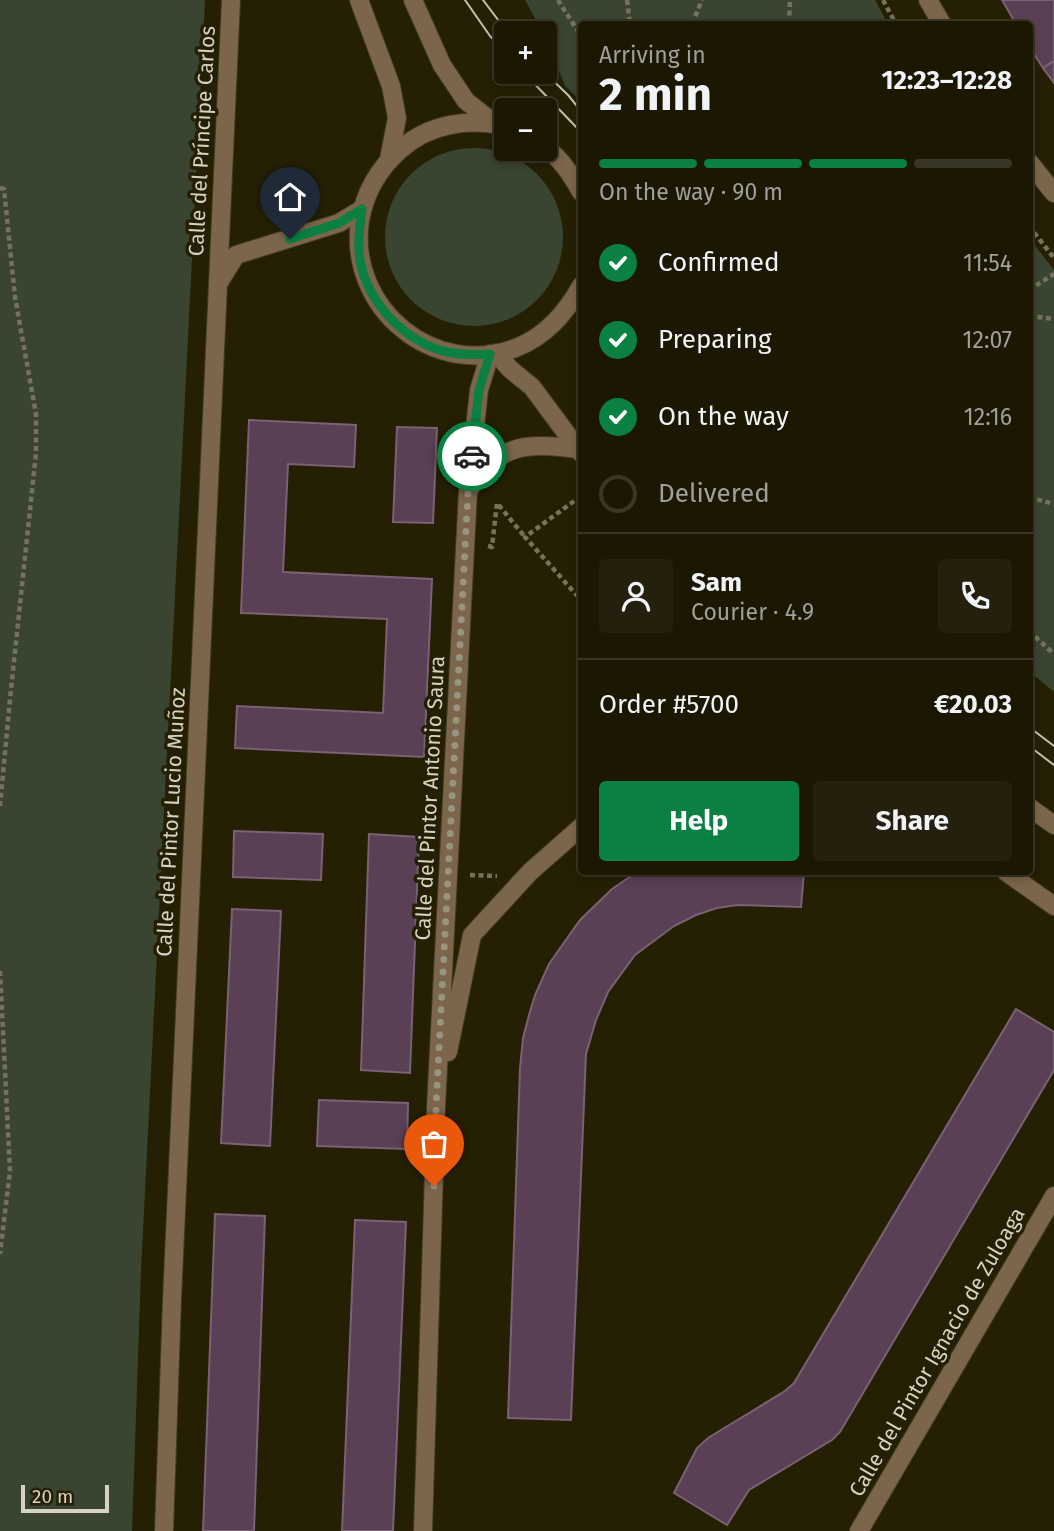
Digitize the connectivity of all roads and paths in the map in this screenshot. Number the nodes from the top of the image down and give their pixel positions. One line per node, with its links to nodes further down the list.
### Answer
1 (231, 0): 28 (street, Calle del Príncipe Carlos)
2 (359, 0): 19 (street)
3 (413, 0): 16 (street)
4 (558, 0): 15 (path)
5 (626, 0): 10 (path)
6 (702, 0): 11 (path)
7 (790, 0): 12 (path)
8 (883, 0): 13 (path)
9 (928, 0): 14 (street)
10 (630, 21)
11 (693, 21)
12 (789, 21)
13 (894, 21)
14 (940, 21)
15 (578, 31)
16 (494, 121)
17 (494, 124): 19 (street)
18 (557, 157): 21 (street)
19 (389, 159): 24 (street)
20 (1033, 167): 23 (street)
21 (578, 186)
22 (0, 188): 45 (path)
23 (1054, 193)
24 (362, 209): 28 (street); 33 (street)
25 (1033, 231): 26 (path)
26 (1054, 258)
27 (1054, 274): 29 (path)
28 (218, 284): 57 (street, Calle del Pintor Lucio Muñoz)
29 (1033, 287)
30 (578, 291): 33 (street)
31 (1033, 316): 32 (path)
32 (1054, 319)
33 (493, 354): 34 (street); 36 (street, Calle del Pintor Antonio Saura)
34 (578, 448)
35 (578, 451): 36 (street)
36 (468, 491): 41 (street, Calle del Pintor Antonio Saura)
37 (578, 498): 40 (path)
38 (1033, 498): 39 (path)
39 (1054, 504)
40 (525, 537): 41 (path); 42 (path)
41 (466, 541): 49 (street, Calle del Pintor Antonio Saura)
42 (578, 597)
43 (1033, 635): 44 (path)
44 (1054, 654)
45 (0, 806)
46 (1033, 810): 47 (street)
47 (1054, 825)
48 (578, 830): 51 (street, Calle del Pintor Antonio Saura)
49 (449, 874): 51 (path); 54 (street, Calle del Pintor Antonio Saura)
50 (1010, 875): 52 (street)
51 (525, 877): 54 (street, Calle del Pintor Antonio Saura)
52 (1054, 906)
53 (0, 971): 56 (path)
54 (436, 1107): 58 (street, Calle del Pintor Antonio Saura)
55 (1054, 1196): 59 (street, Calle del Pintor Ignacio de Zuloaga)
56 (0, 1254)
57 (164, 1531)
58 (424, 1531)
59 (859, 1531)

